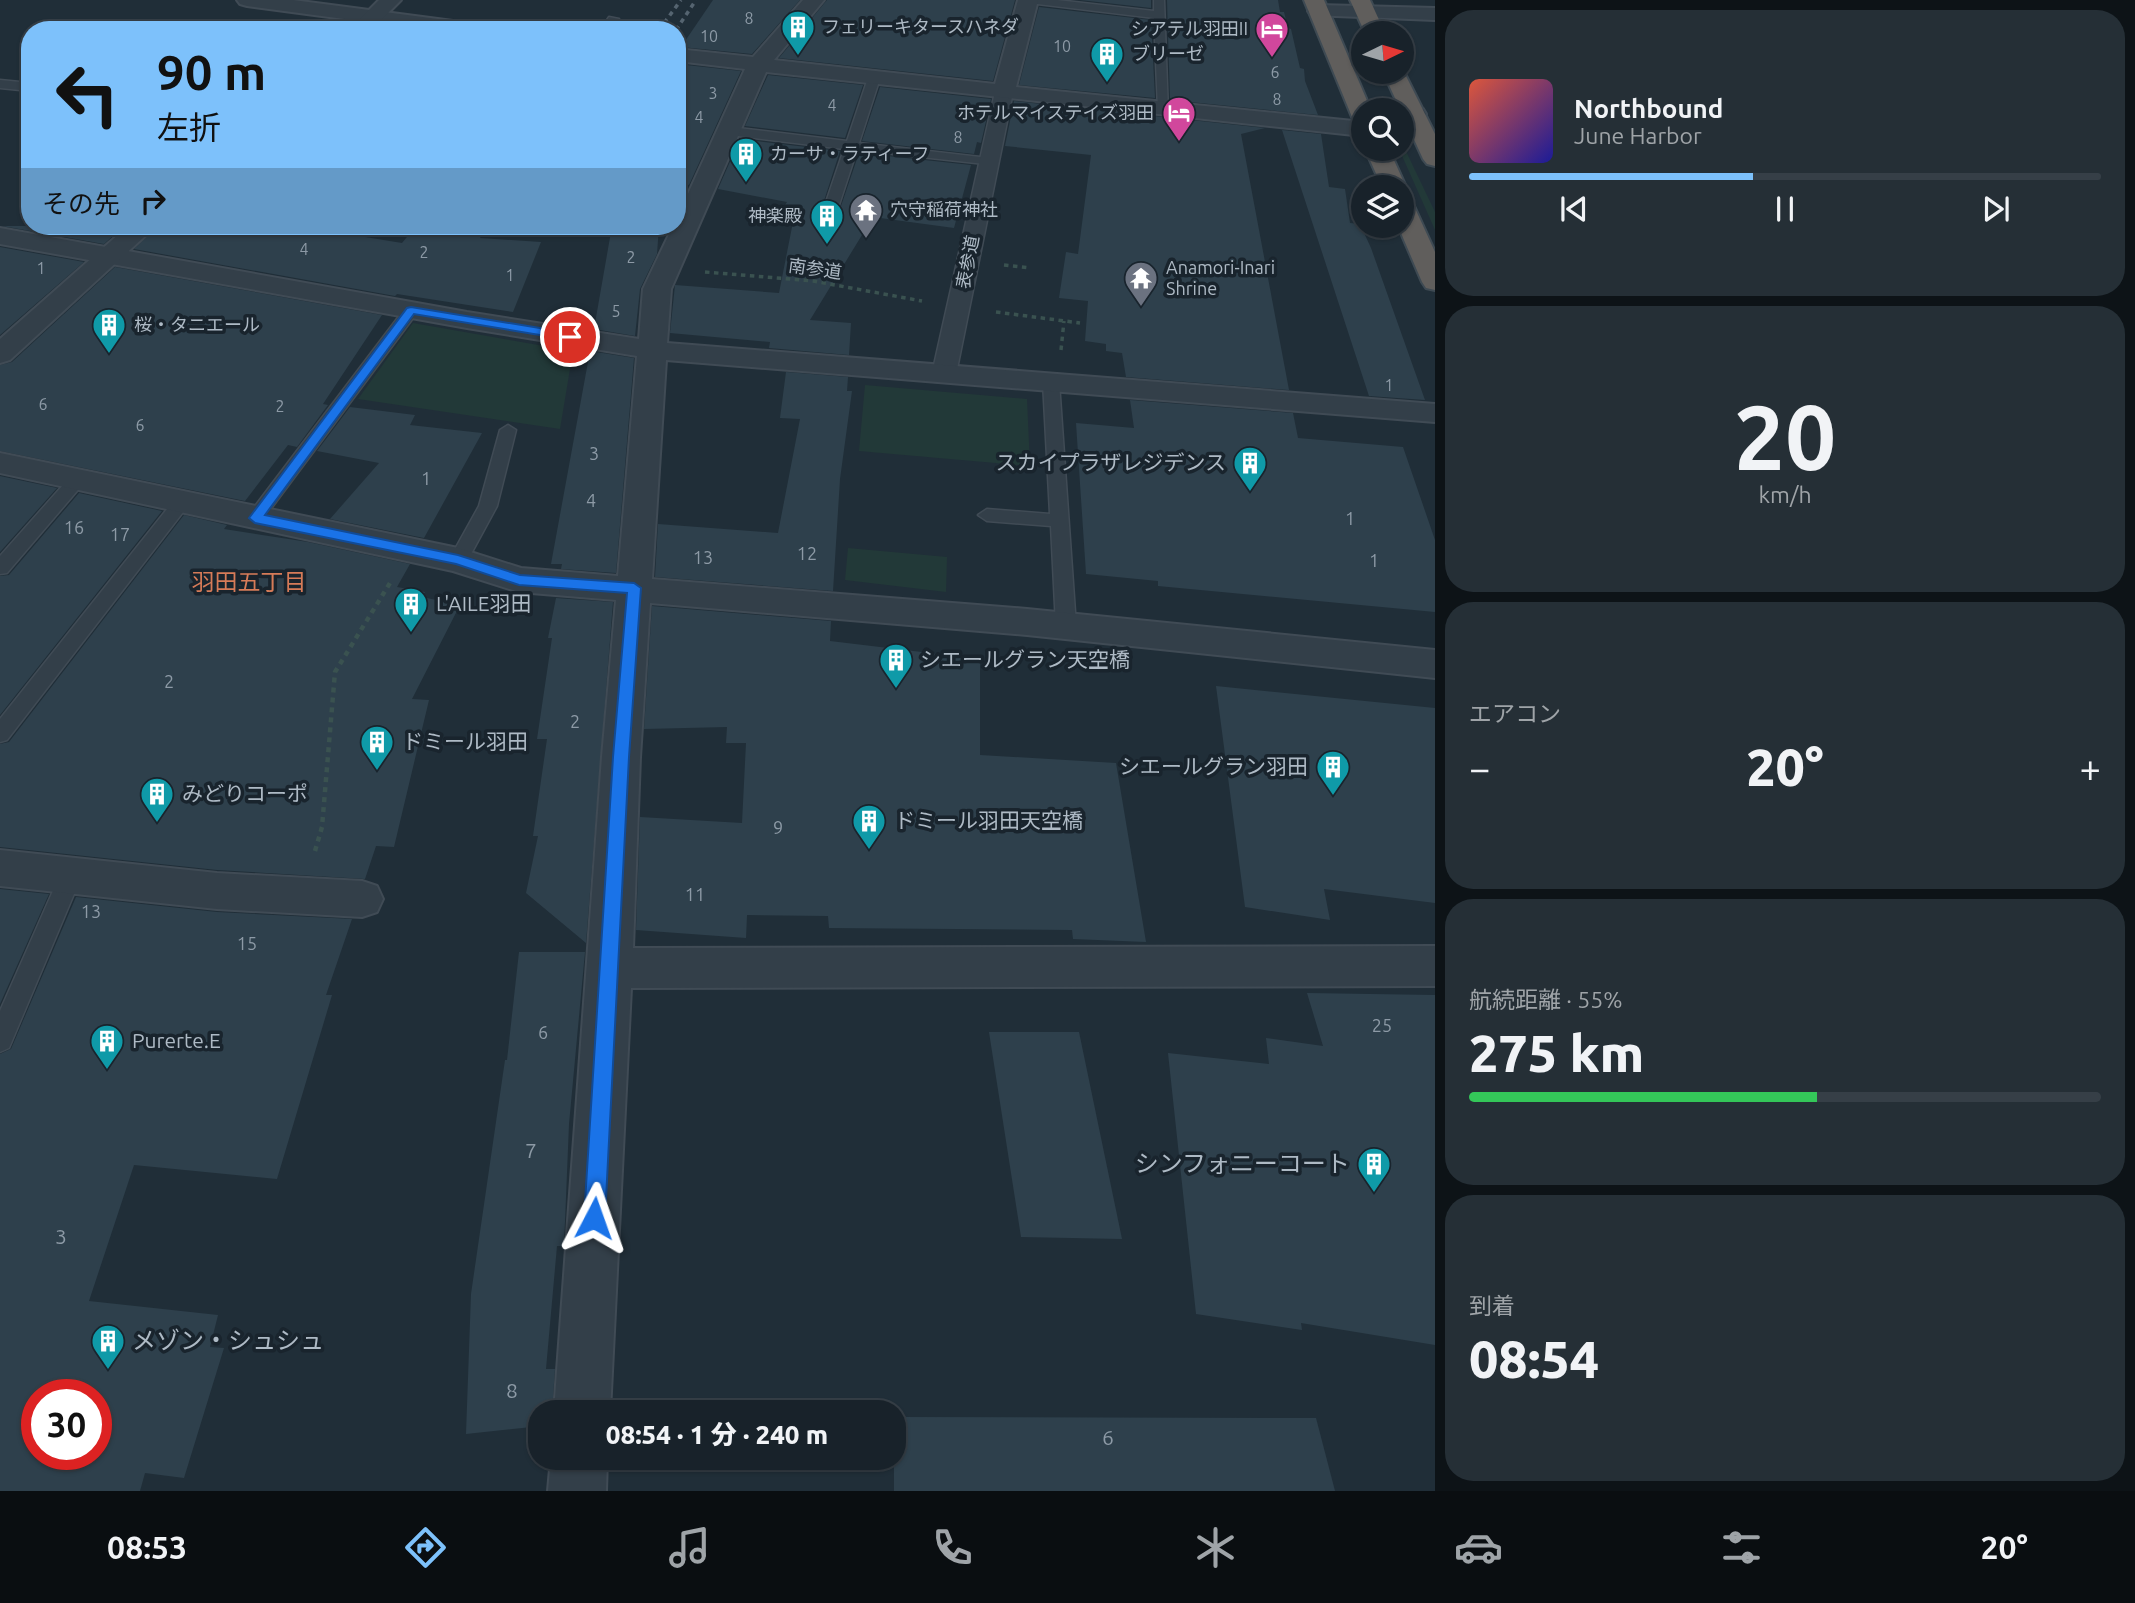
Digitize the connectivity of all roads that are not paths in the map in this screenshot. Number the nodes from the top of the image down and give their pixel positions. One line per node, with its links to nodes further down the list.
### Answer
1 (247, 0): 10 (street)
2 (391, 0): 11 (street)
3 (814, 0): 13 (street)
4 (1028, 0): 9 (lane); 17 (street)
5 (1159, 0): 9 (lane)
6 (1316, 6): 7 (street); 18 (highway)
7 (1363, 7): 8 (street)
8 (1435, 14)
9 (1159, 15): 19 (lane)
10 (356, 21)
11 (368, 21)
12 (686, 56): 13 (street)
13 (758, 65): 14 (street); 22 (street)
14 (874, 78): 17 (street); 23 (lane)
15 (0, 84): 16 (lane)
16 (21, 86)
17 (1004, 92): 19 (street); 25 (street, 表参道)
18 (1355, 98)
19 (1164, 109): 20 (street)
20 (1351, 128)
21 (1414, 129): 24 (highway)
22 (730, 131): 23 (lane); 27 (street)
23 (852, 146): 25 (lane); 26 (lane)
24 (1435, 159)
25 (989, 162): 37 (street, 表参道)
26 (831, 211)
27 (686, 226)
28 (1414, 234): 33 (highway)
29 (133, 235): 32 (street)
30 (682, 235): 35 (street)
31 (0, 236): 32 (street)
32 (109, 257): 34 (street); 36 (street)
33 (1435, 282)
34 (411, 310): 35 (street); 45 (lane)
35 (652, 350): 37 (street); 49 (street)
36 (0, 354)
37 (944, 374): 38 (street)
38 (1051, 382): 39 (street); 46 (lane)
39 (1435, 413)
40 (508, 430): 47 (lane)
41 (0, 463): 42 (street)
42 (77, 480): 43 (street); 48 (lane)
43 (181, 503): 45 (street); 52 (lane)
44 (987, 515): 46 (lane)
45 (255, 518): 47 (street)
46 (1060, 521): 50 (lane)
47 (458, 560): 49 (street)
48 (0, 568)
49 (634, 588): 50 (street); 57 (street)
50 (1066, 626): 51 (street)
51 (1435, 664)
52 (0, 734)
53 (0, 868): 54 (street)
54 (71, 876): 55 (street); 58 (lane)
55 (362, 899)
56 (1435, 966): 57 (street)
57 (610, 968): 59 (street)
58 (0, 1040)
59 (583, 1400)
60 (578, 1470): 61 (street)
61 (577, 1491)

